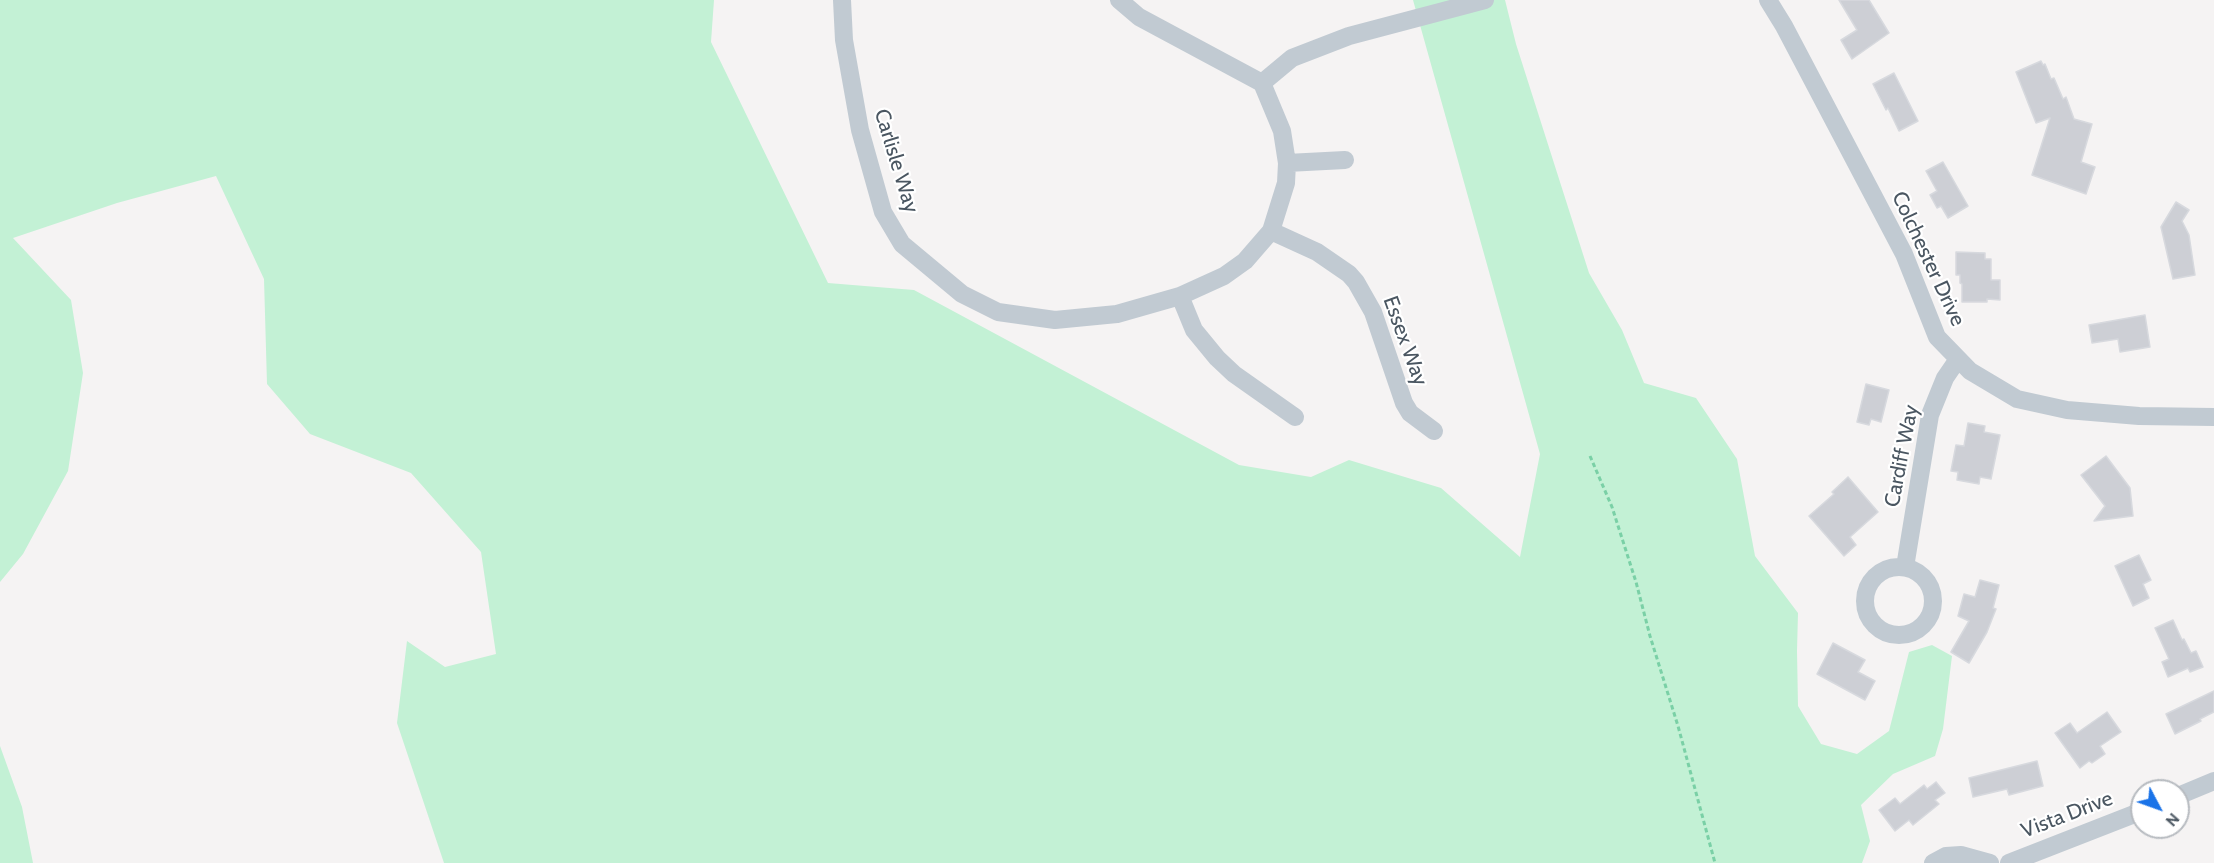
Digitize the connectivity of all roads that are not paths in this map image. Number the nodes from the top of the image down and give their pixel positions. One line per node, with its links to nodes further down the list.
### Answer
1 (842, 0): 9 (street, Carlisle Way)
2 (1119, 0): 5 (street)
3 (1485, 0): 5 (street)
4 (1768, 0): 10 (street, Colchester Drive)
5 (1262, 83): 7 (street, Carlisle Way)
6 (1345, 160): 7 (street)
7 (1287, 163): 8 (street, Carlisle Way)
8 (1271, 231): 9 (street, Carlisle Way); 13 (street, Essex Way)
9 (1180, 296): 11 (street)
10 (1958, 359): 12 (street, Colchester Drive); 14 (street, Cardiff Way)
11 (1295, 417)
12 (2214, 417)
13 (1434, 430)
14 (1905, 567)
15 (2214, 782): 16 (street)
16 (2190, 791)
17 (2130, 816): 20 (street, Vista Drive)
18 (1933, 863): 19 (street)
19 (1990, 863)
20 (2009, 863)

